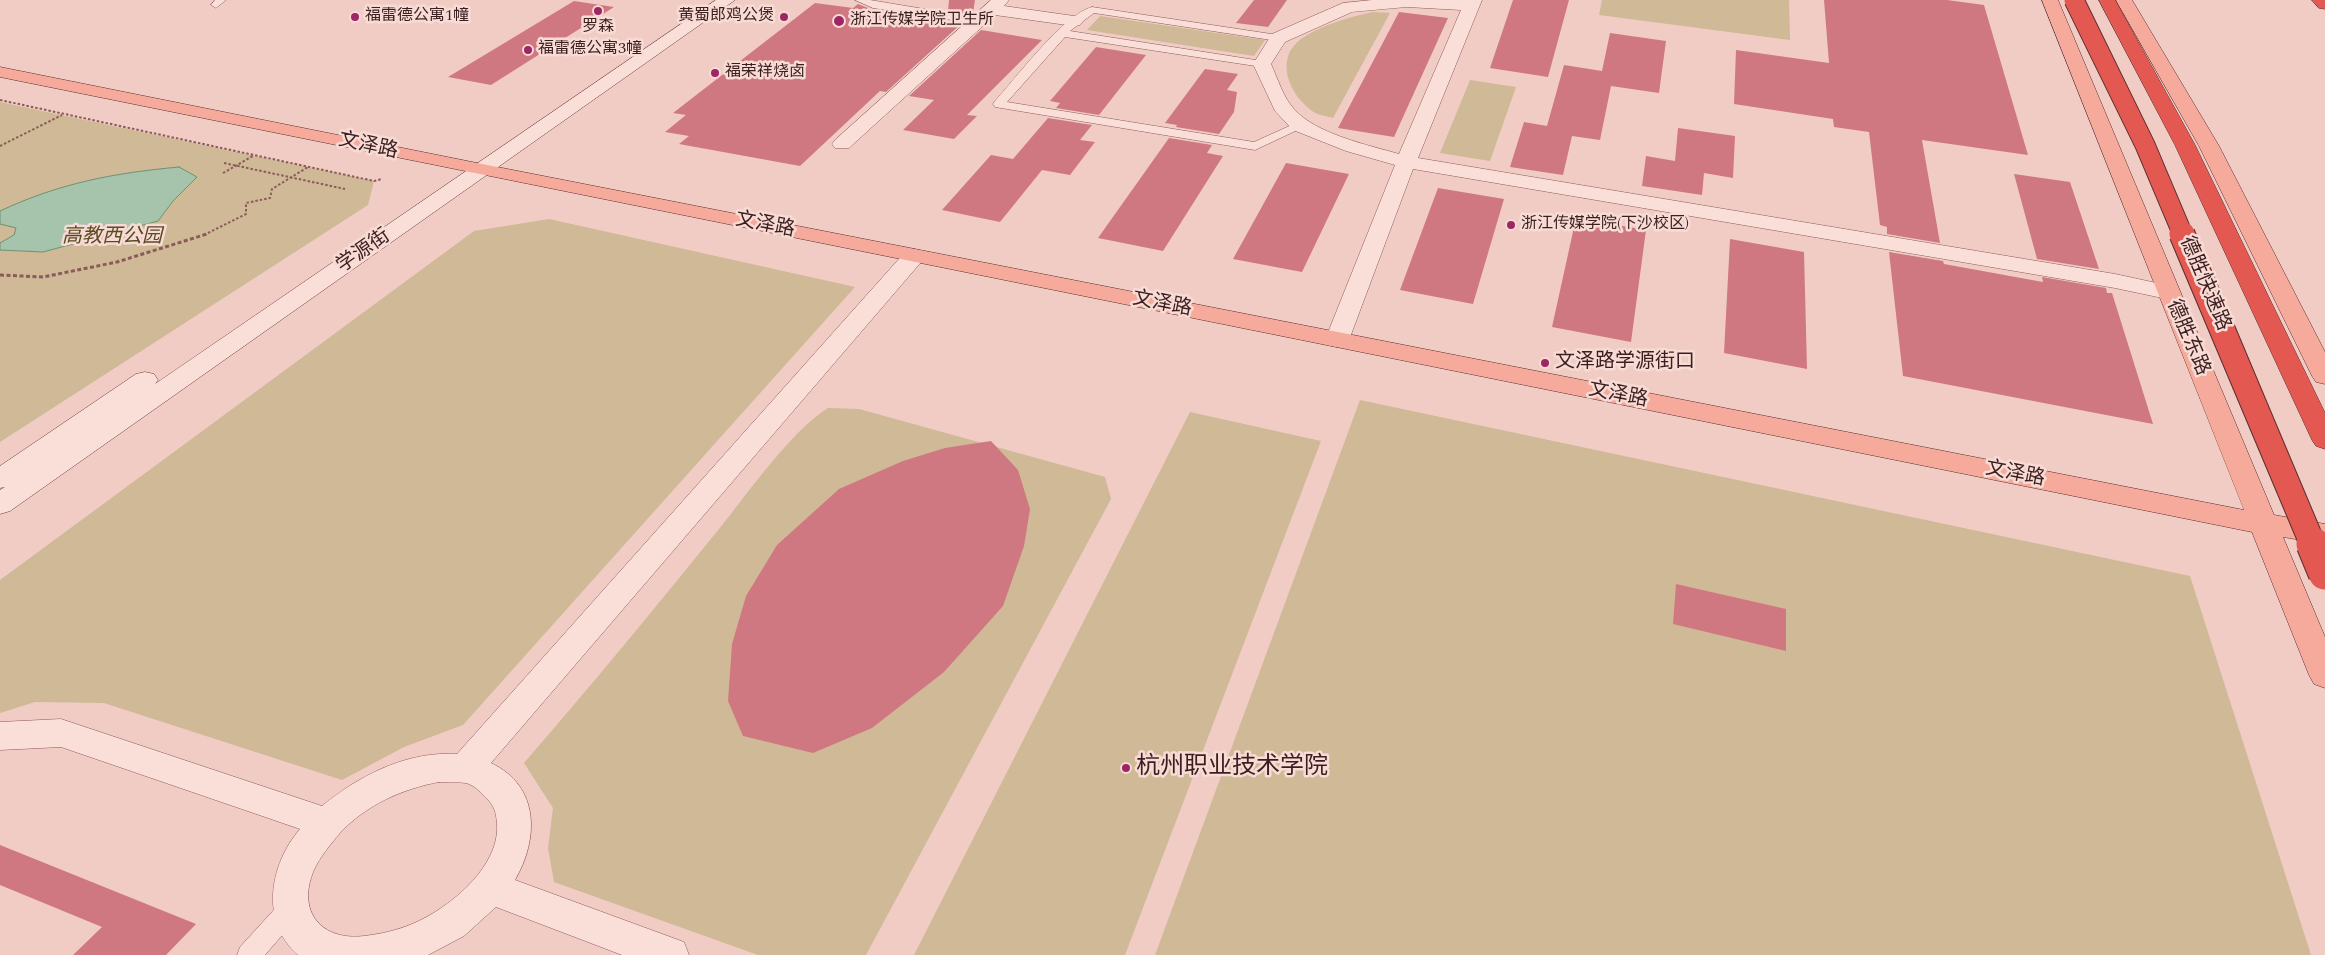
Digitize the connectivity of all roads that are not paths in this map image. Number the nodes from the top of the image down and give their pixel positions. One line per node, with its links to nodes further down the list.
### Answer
1 (708, 0): 22 (street, 学源街)
2 (727, 0): 22 (street, 学源街)
3 (860, 0): 13 (lane)
4 (1101, 0): 14 (lane)
5 (2050, 0): 24 (main road, 德胜东路)
6 (2074, 0): 32 (highway, 德胜快速路, bridge)
7 (2106, 0): 27 (highway, 德胜快速路)
8 (2124, 0): 26 (main road)
9 (2320, 0): 12 (highway)
10 (1376, 2): 11 (street); 16 (street)
11 (1473, 3): 21 (street)
12 (2325, 4)
13 (990, 10): 15 (street); 20 (street)
14 (1092, 10): 15 (lane); 16 (lane)
15 (1068, 28): 17 (lane); 19 (lane)
16 (1278, 38): 17 (street)
17 (1262, 64): 19 (street)
18 (0, 72): 22 (main road, 文泽路)
19 (1300, 126): 21 (street)
20 (842, 144)
21 (1406, 162): 24 (street); 25 (street)
22 (471, 168): 23 (main road, 文泽路); 28 (street, 学源街); 29 (street, 学源街)
23 (914, 256): 25 (main road, 文泽路); 35 (street)
24 (2167, 292): 30 (main road, 德胜东路)
25 (1337, 340): 30 (main road, 文泽路)
26 (2325, 376)
27 (2325, 440)
28 (0, 479)
29 (0, 504)
30 (2265, 524): 31 (main road, 文泽路); 33 (main road, 德胜东路)
31 (2325, 534)
32 (2325, 573)
33 (2325, 675)
34 (0, 736): 36 (street)
35 (465, 769): 36 (street); 37 (street)
36 (326, 823): 38 (street)
37 (490, 888): 39 (street); 42 (street)
38 (290, 909): 40 (lane); 41 (street)
39 (377, 954)
40 (249, 955)
41 (349, 955)
42 (670, 955)

